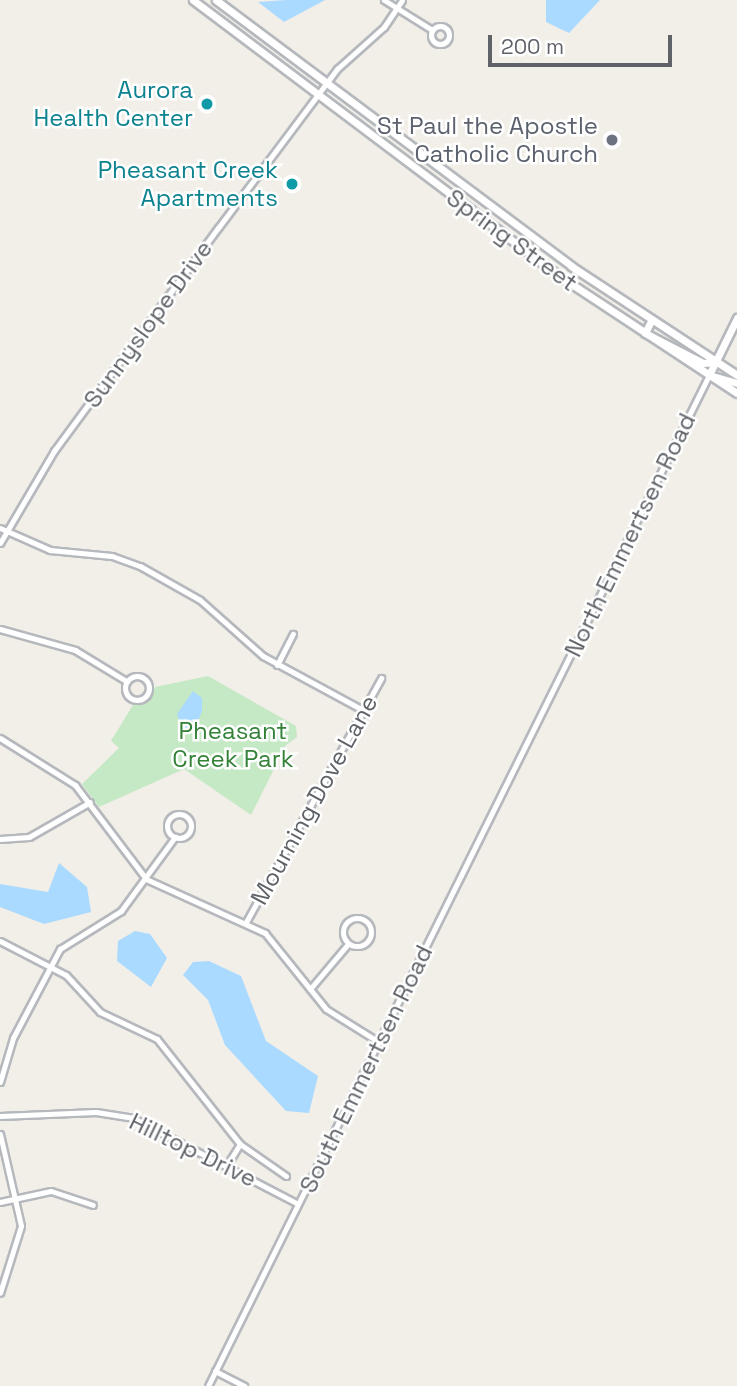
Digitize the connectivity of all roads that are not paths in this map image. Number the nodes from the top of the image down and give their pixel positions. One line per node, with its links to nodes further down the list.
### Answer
1 (193, 0): 8 (main road, Spring Street)
2 (216, 0): 7 (main road, Spring Street)
3 (384, 0): 5 (street)
4 (402, 0): 5 (street, Sunnyslope Drive)
5 (397, 7): 6 (street); 7 (street, Sunnyslope Drive)
6 (432, 30)
7 (327, 82): 8 (street, Sunnyslope Drive); 9 (main road, Spring Street)
8 (317, 96): 10 (main road, Spring Street); 21 (street, Sunnyslope Drive)
9 (405, 141): 10 (main road); 11 (main road, Spring Street)
10 (395, 153): 12 (main road, Spring Street)
11 (510, 220): 12 (main road); 14 (main road, Spring Street)
12 (500, 232): 15 (main road, Spring Street)
13 (737, 318): 16 (main road, North Emmertsen Road)
14 (651, 321): 15 (main road); 16 (main road, Spring Street)
15 (645, 332): 16 (main road); 17 (main road, Spring Street)
16 (716, 362): 17 (main road, North Emmertsen Road); 18 (main road, Spring Street)
17 (709, 375): 19 (main road); 20 (main road, Spring Street); 30 (street, North Emmertsen Road)
18 (737, 375)
19 (737, 383)
20 (737, 393)
21 (3, 529): 22 (street, Sunnyslope Drive); 25 (street)
22 (0, 543)
23 (0, 629): 27 (street)
24 (293, 634): 25 (street)
25 (278, 665): 28 (street)
26 (381, 678): 28 (street, Mourning Dove Lane)
27 (126, 681): 27 (street)
28 (363, 710): 35 (street, Mourning Dove Lane)
29 (0, 738): 31 (street)
30 (524, 751): 40 (street, South Emmertsen Road)
31 (90, 802): 33 (street); 34 (street)
32 (175, 837): 32 (street); 34 (street)
33 (0, 839)
34 (146, 879): 35 (street); 38 (street)
35 (246, 922): 39 (street)
36 (0, 941): 38 (street)
37 (348, 944): 37 (street); 39 (street)
38 (50, 967): 41 (street); 44 (street)
39 (310, 989): 40 (street)
40 (379, 1042): 49 (street, South Emmertsen Road)
41 (0, 1082)
42 (0, 1116): 45 (street, Hilltop Drive)
43 (0, 1134): 47 (street)
44 (240, 1144): 45 (street); 46 (street)
45 (227, 1165): 49 (street, Hilltop Drive)
46 (286, 1177)
47 (18, 1196): 48 (street); 50 (street); 51 (street)
48 (0, 1202)
49 (298, 1204): 52 (street, South Emmertsen Road)
50 (93, 1205)
51 (0, 1293)
52 (215, 1371): 53 (street, South Emmertsen Road); 54 (street)
53 (208, 1386)
54 (244, 1386)

